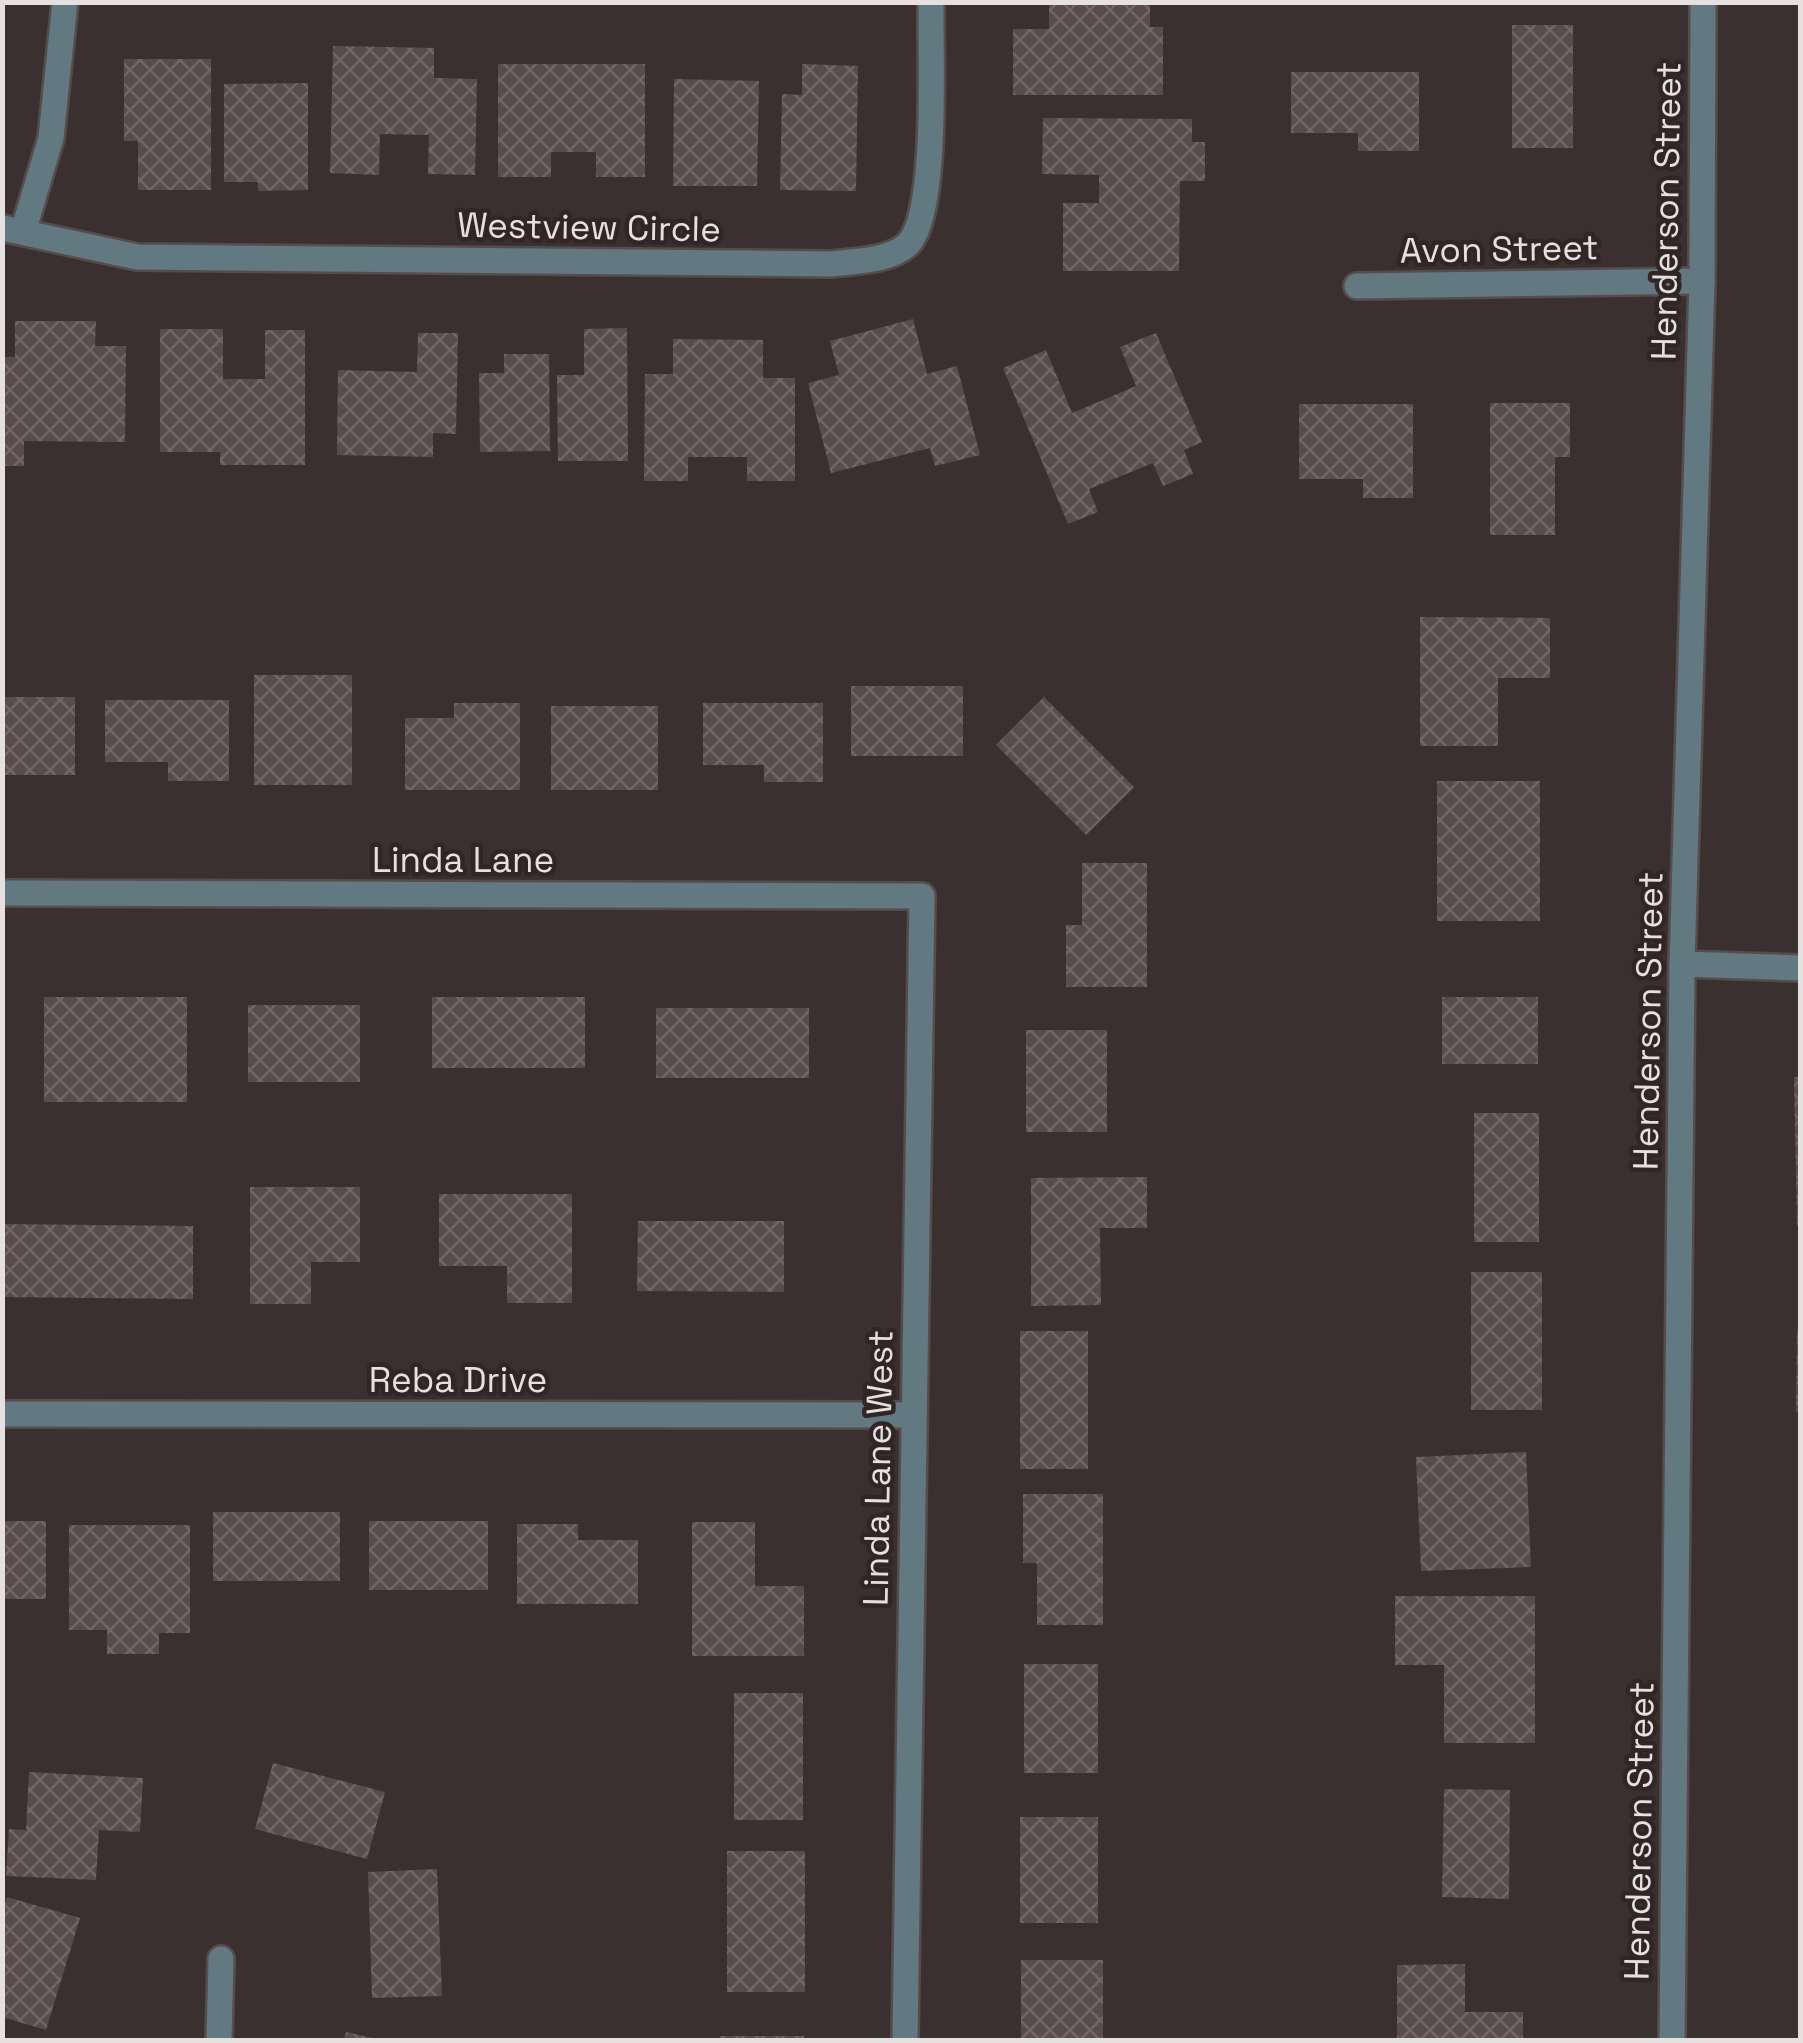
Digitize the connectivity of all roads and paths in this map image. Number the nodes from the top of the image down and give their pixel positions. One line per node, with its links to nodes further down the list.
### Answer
1 (65, 2): 4 (street, Westview Circle)
2 (931, 2): 4 (street, Westview Circle)
3 (1703, 2): 5 (street, Henderson Street)
4 (12, 230)
5 (1702, 281): 6 (street, Avon Street); 9 (street, Henderson Street)
6 (1357, 286)
7 (2, 893): 8 (street, Linda Lane)
8 (922, 896): 12 (street, Linda Lane West)
9 (1682, 964): 10 (street); 16 (street, Henderson Street)
10 (1800, 968)
11 (2, 1414): 12 (street, Reba Drive)
12 (914, 1416): 15 (street, Linda Lane West)
13 (221, 1959): 14 (street)
14 (218, 2040)
15 (906, 2040)
16 (1672, 2040)

